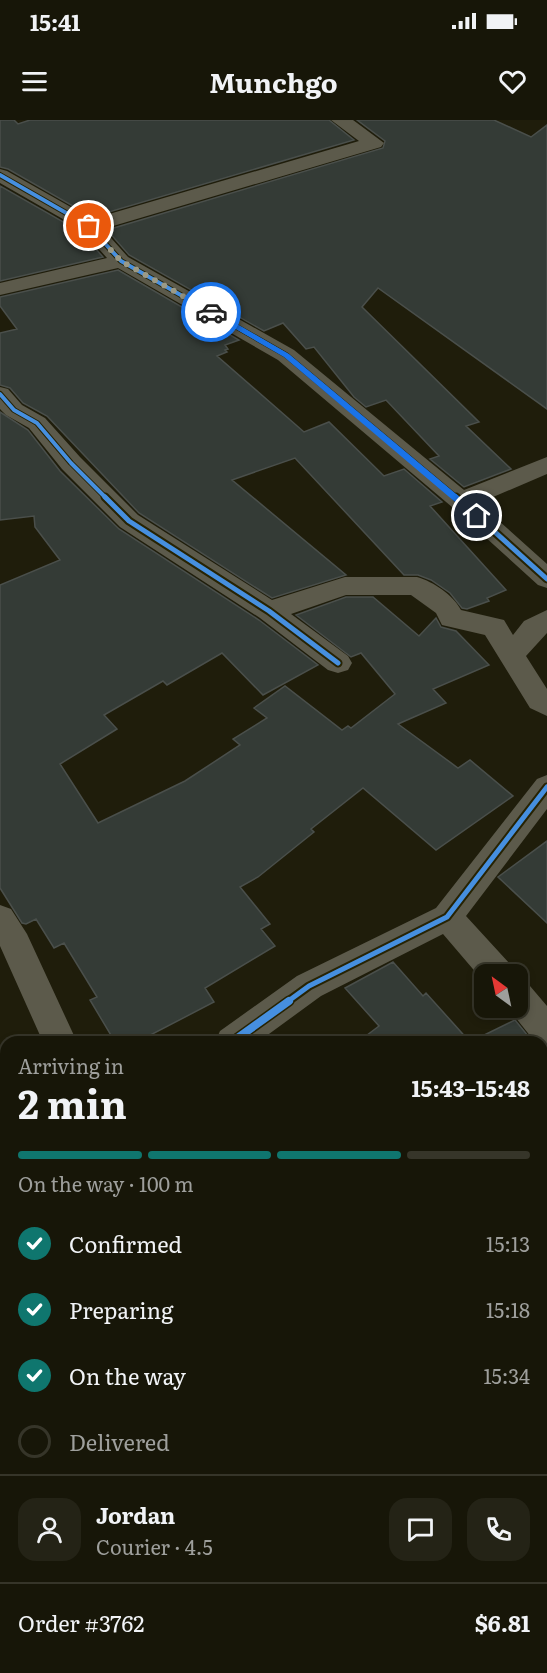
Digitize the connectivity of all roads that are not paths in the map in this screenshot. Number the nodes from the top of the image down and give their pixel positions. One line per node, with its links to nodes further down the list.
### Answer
1 (340, 120): 3 (street)
2 (0, 175): 3 (street)
3 (89, 226): 4 (street)
4 (121, 261): 5 (street); 8 (street)
5 (0, 289)
6 (0, 394): 10 (street)
7 (547, 465): 8 (street)
8 (461, 501): 9 (street)
9 (547, 579)
10 (269, 611): 12 (street); 13 (street)
11 (547, 620): 12 (street)
12 (512, 654): 14 (street)
13 (338, 663)
14 (547, 705)
15 (547, 787): 16 (street)
16 (447, 917): 18 (street); 22 (street)
17 (0, 918): 21 (street)
18 (489, 964)
19 (528, 1008): 20 (street)
20 (547, 1031)
21 (57, 1036)
22 (240, 1036)

